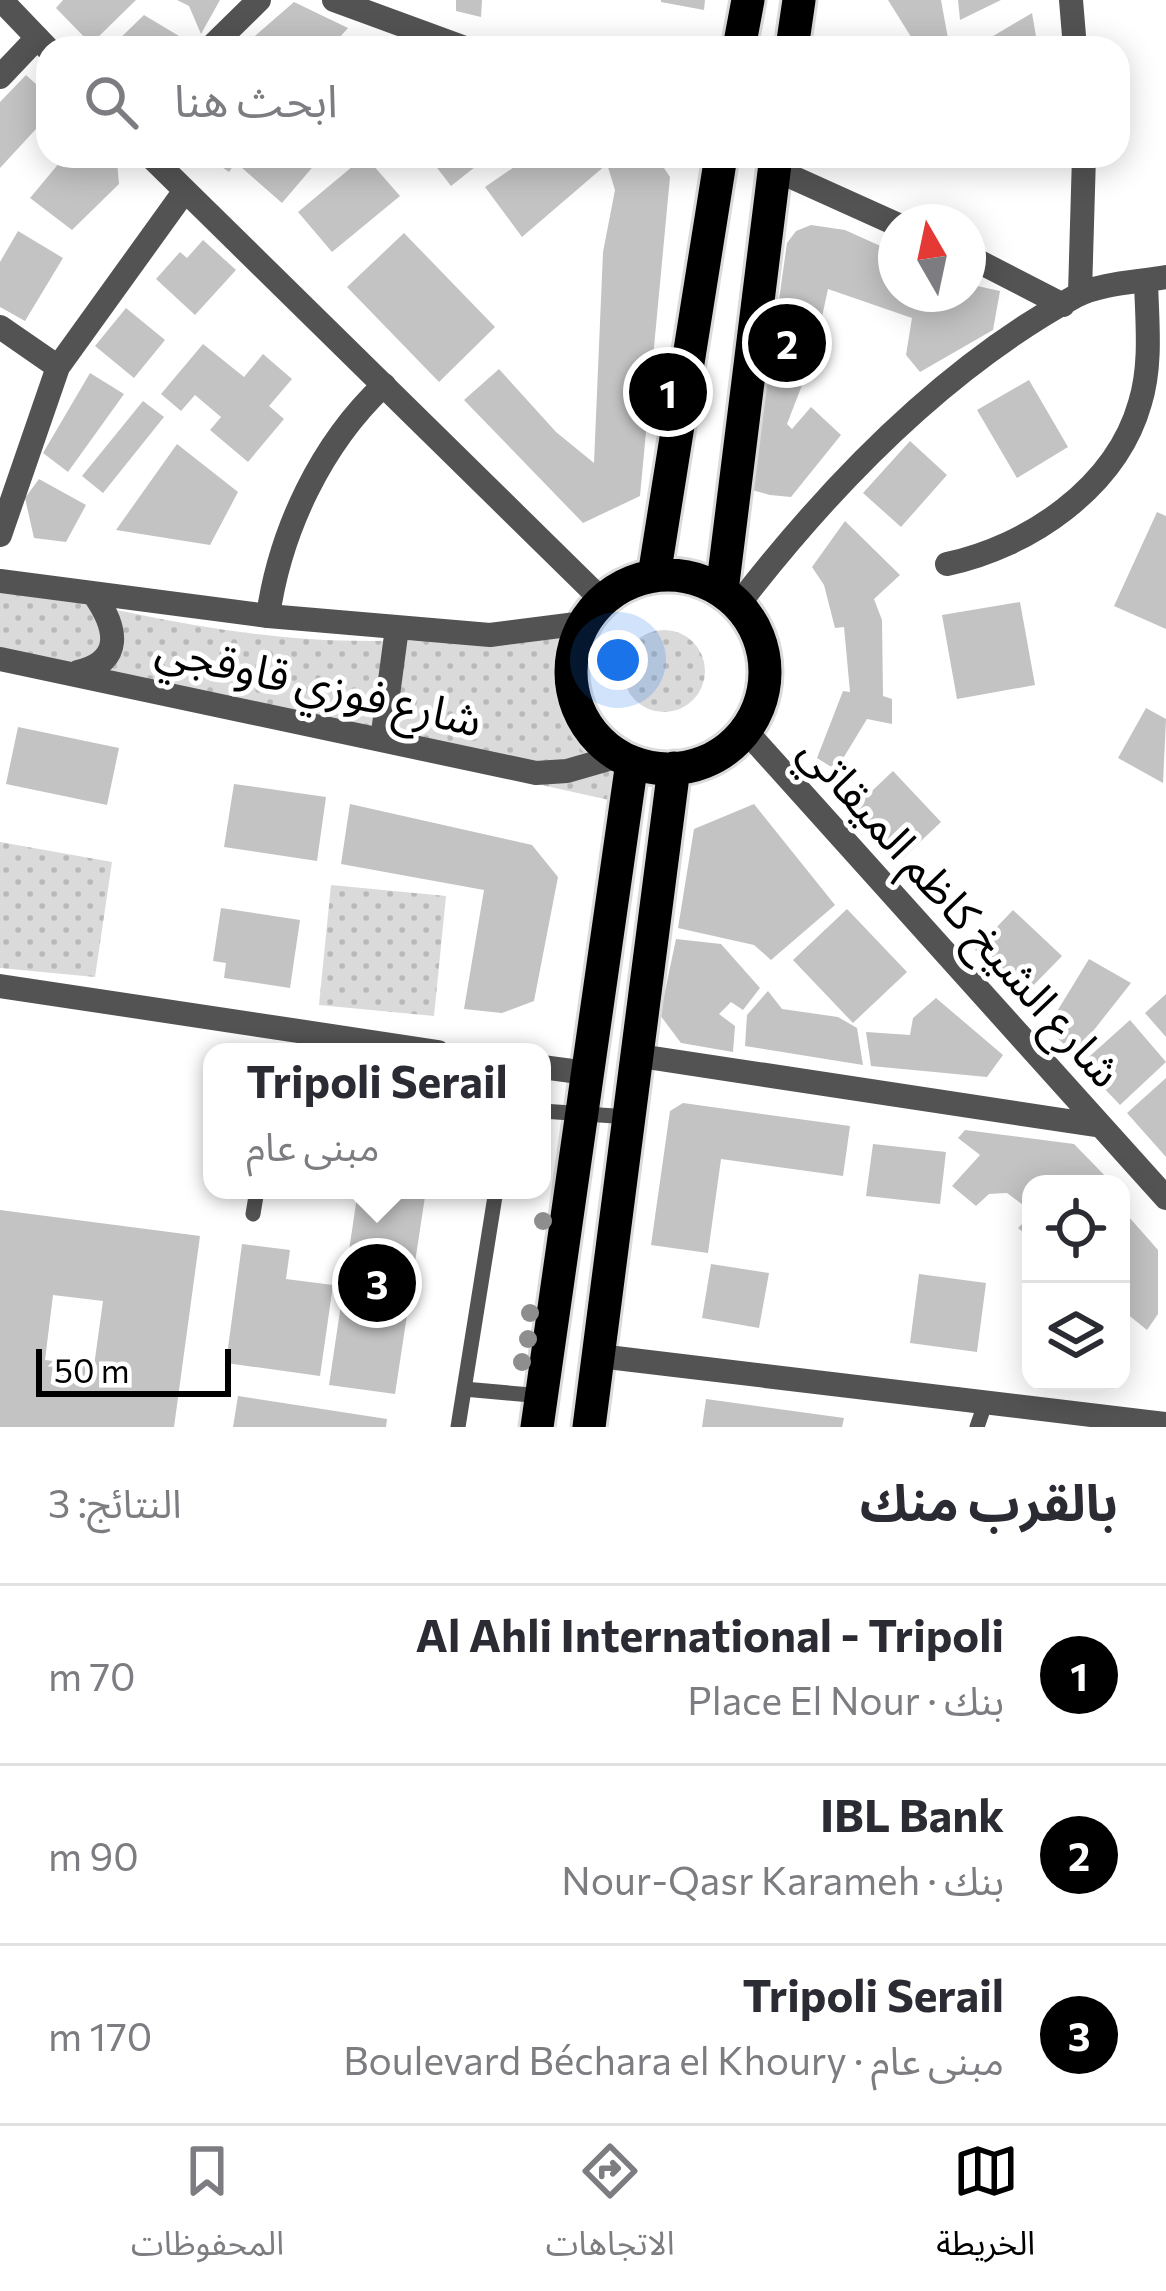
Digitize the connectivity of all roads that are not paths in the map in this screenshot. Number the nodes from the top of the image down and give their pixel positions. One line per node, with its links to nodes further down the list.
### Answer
1 (1, 0): 7 (street)
2 (260, 0): 8 (street)
3 (334, 0): 9 (street)
4 (748, 0): 10 (highway)
5 (799, 0): 11 (highway)
6 (1071, 0): 12 (street)
7 (36, 36)
8 (223, 36)
9 (432, 36)
10 (742, 36)
11 (794, 36)
12 (1074, 36)
13 (36, 49): 14 (street)
14 (0, 77)
15 (162, 168): 20 (street)
16 (719, 168): 30 (highway)
17 (774, 168): 33 (highway)
18 (787, 168): 21 (street)
19 (1083, 168): 24 (street)
20 (184, 192): 26 (street); 27 (street)
21 (878, 215)
22 (986, 264): 24 (street)
23 (1156, 279): 24 (street); 29 (street)
24 (1071, 299): 33 (street)
25 (0, 327): 26 (street)
26 (58, 367): 28 (street)
27 (384, 385): 34 (street); 35 (street)
28 (0, 536)
29 (946, 564)
30 (654, 576): 33 (highway); 34 (highway)
31 (0, 581): 32 (street, شارع فوزي قاوقجي)
32 (94, 596): 35 (street, شارع فوزي قاوقجي); 38 (street)
33 (730, 598): 39 (highway)
34 (593, 611): 36 (street, شارع فوزي قاوقجي); 41 (highway)
35 (268, 616): 36 (street, شارع فوزي قاوقجي)
36 (398, 628): 40 (street)
37 (0, 659): 38 (street, شارع فوزي قاوقجي)
38 (76, 672): 40 (street, شارع فوزي قاوقجي)
39 (745, 730): 42 (highway); 51 (street, شارع الشيخ كاظم الميقاتي)
40 (382, 740): 41 (street, شارع فوزي قاوقجي)
41 (625, 759): 42 (highway); 47 (highway)
42 (674, 768): 45 (highway)
43 (0, 986): 44 (street)
44 (379, 1043)
45 (640, 1056): 50 (highway); 51 (street)
46 (551, 1068): 47 (street)
47 (587, 1073): 49 (highway)
48 (551, 1111): 49 (lane)
49 (580, 1112): 50 (lane); 59 (highway)
50 (632, 1117): 56 (highway)
51 (1095, 1125): 52 (street, شارع الشيخ كاظم الميقاتي)
52 (1166, 1198)
53 (256, 1199): 55 (lane)
54 (495, 1199): 57 (lane)
55 (254, 1214)
56 (599, 1356): 58 (street); 62 (highway)
57 (464, 1389): 59 (lane); 61 (lane)
58 (986, 1401): 60 (street); 63 (lane)
59 (539, 1412)
60 (1166, 1424)
61 (458, 1427)
62 (589, 1427)
63 (977, 1427)

